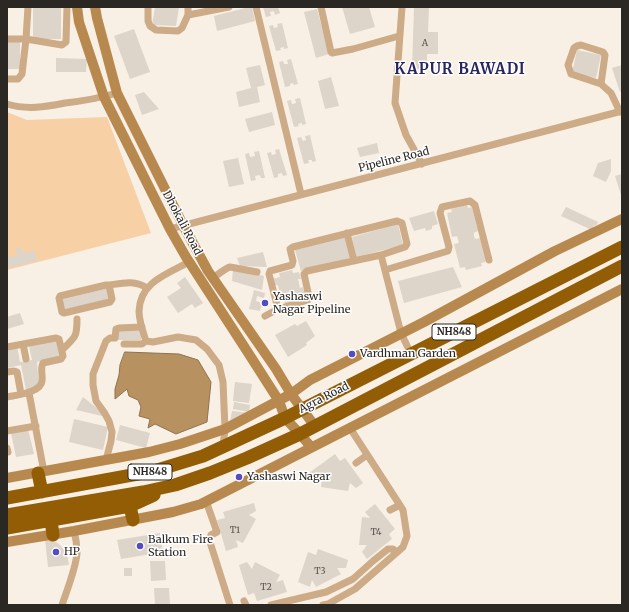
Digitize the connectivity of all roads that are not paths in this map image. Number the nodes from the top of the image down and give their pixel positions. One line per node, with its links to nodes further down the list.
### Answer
1 (28, 7): 14 (street)
2 (67, 7): 14 (street)
3 (77, 7): 18 (street, Dhokali Road)
4 (95, 7): 17 (street, Dhokali Road)
5 (148, 7): 11 (street)
6 (188, 7): 11 (street)
7 (229, 7): 11 (street)
8 (256, 7): 22 (street)
9 (321, 7): 12 (street)
10 (402, 7): 12 (street)
11 (188, 15)
12 (399, 36): 21 (street)
13 (7, 39): 14 (street)
14 (26, 39): 15 (street)
15 (7, 79)
16 (601, 84): 16 (street); 20 (street)
17 (117, 93): 18 (street); 24 (street, Dhokali Road)
18 (104, 97): 19 (street); 25 (street, Dhokali Road)
19 (7, 104)
20 (621, 112): 21 (street, Pipeline Road)
21 (422, 164): 22 (street, Pipeline Road)
22 (301, 194): 24 (street, Pipeline Road)
23 (622, 219): 45 (street)
24 (183, 225): 25 (street, Pipeline Road); 35 (street, Dhokali Road)
25 (170, 228): 31 (street, Dhokali Road)
26 (347, 233): 28 (street); 30 (street); 41 (street)
27 (622, 247): 51 (highway, Agra Road / NH848)
28 (381, 255): 30 (street); 33 (street)
29 (489, 260): 33 (street)
30 (354, 261): 41 (street)
31 (189, 262): 37 (street); 40 (street, Dhokali Road)
32 (622, 266): 60 (highway, Agra Road / NH848)
33 (385, 270): 45 (street)
34 (257, 272): 35 (street)
35 (213, 278): 39 (street, Dhokali Road)
36 (109, 285): 36 (street); 37 (street)
37 (147, 288): 44 (street)
38 (622, 289): 62 (street)
39 (224, 293): 40 (street); 55 (street, Dhokali Road)
40 (212, 299): 57 (street, Dhokali Road)
41 (278, 309): 42 (street)
42 (265, 316)
43 (77, 319): 50 (street)
44 (142, 327): 46 (street); 69 (street)
45 (401, 333): 51 (street); 55 (street)
46 (146, 342): 48 (street); 63 (street)
47 (23, 344): 49 (street); 50 (street); 52 (street)
48 (124, 344)
49 (7, 347)
50 (62, 350): 54 (street)
51 (411, 354): 58 (highway, Agra Road / NH848)
52 (26, 359)
53 (7, 372): 54 (street)
54 (25, 394): 56 (street); 61 (street)
55 (291, 394): 57 (street); 58 (street, Dhokali Road)
56 (7, 397)
57 (279, 401): 59 (street, Dhokali Road); 63 (street)
58 (302, 409): 59 (highway, Agra Road / NH848); 60 (street, Dhokali Road)
59 (285, 418): 65 (street, Dhokali Road); 66 (highway, Agra Road / NH848)
60 (314, 425): 65 (highway, NH848)
61 (36, 426): 64 (street); 71 (street)
62 (350, 428): 67 (street); 68 (street)
63 (225, 429): 66 (street); 69 (street)
64 (7, 431)
65 (300, 434): 67 (street, Dhokali Road); 73 (highway, NH848)
66 (223, 446): 74 (highway, Agra Road / NH848)
67 (311, 447): 76 (street)
68 (367, 455): 70 (street); 77 (street)
69 (106, 460): 71 (street)
70 (356, 463)
71 (41, 472): 72 (street); 74 (highway)
72 (7, 478)
73 (175, 485): 78 (highway, NH848); 80 (highway)
74 (42, 492): 75 (highway, Agra Road / NH848)
75 (7, 498)
76 (206, 501): 82 (street); 89 (street)
77 (400, 505): 79 (street); 87 (street)
78 (130, 506): 81 (highway, NH848); 82 (highway)
79 (390, 510)
80 (7, 515)
81 (51, 520): 83 (highway, NH848); 85 (highway)
82 (133, 520): 84 (street)
83 (7, 528)
84 (74, 531): 85 (street); 88 (street)
85 (53, 535): 86 (street)
86 (7, 542)
87 (397, 552): 90 (street); 91 (street)
88 (62, 605)
89 (230, 605)
90 (271, 605)
91 (323, 605)

